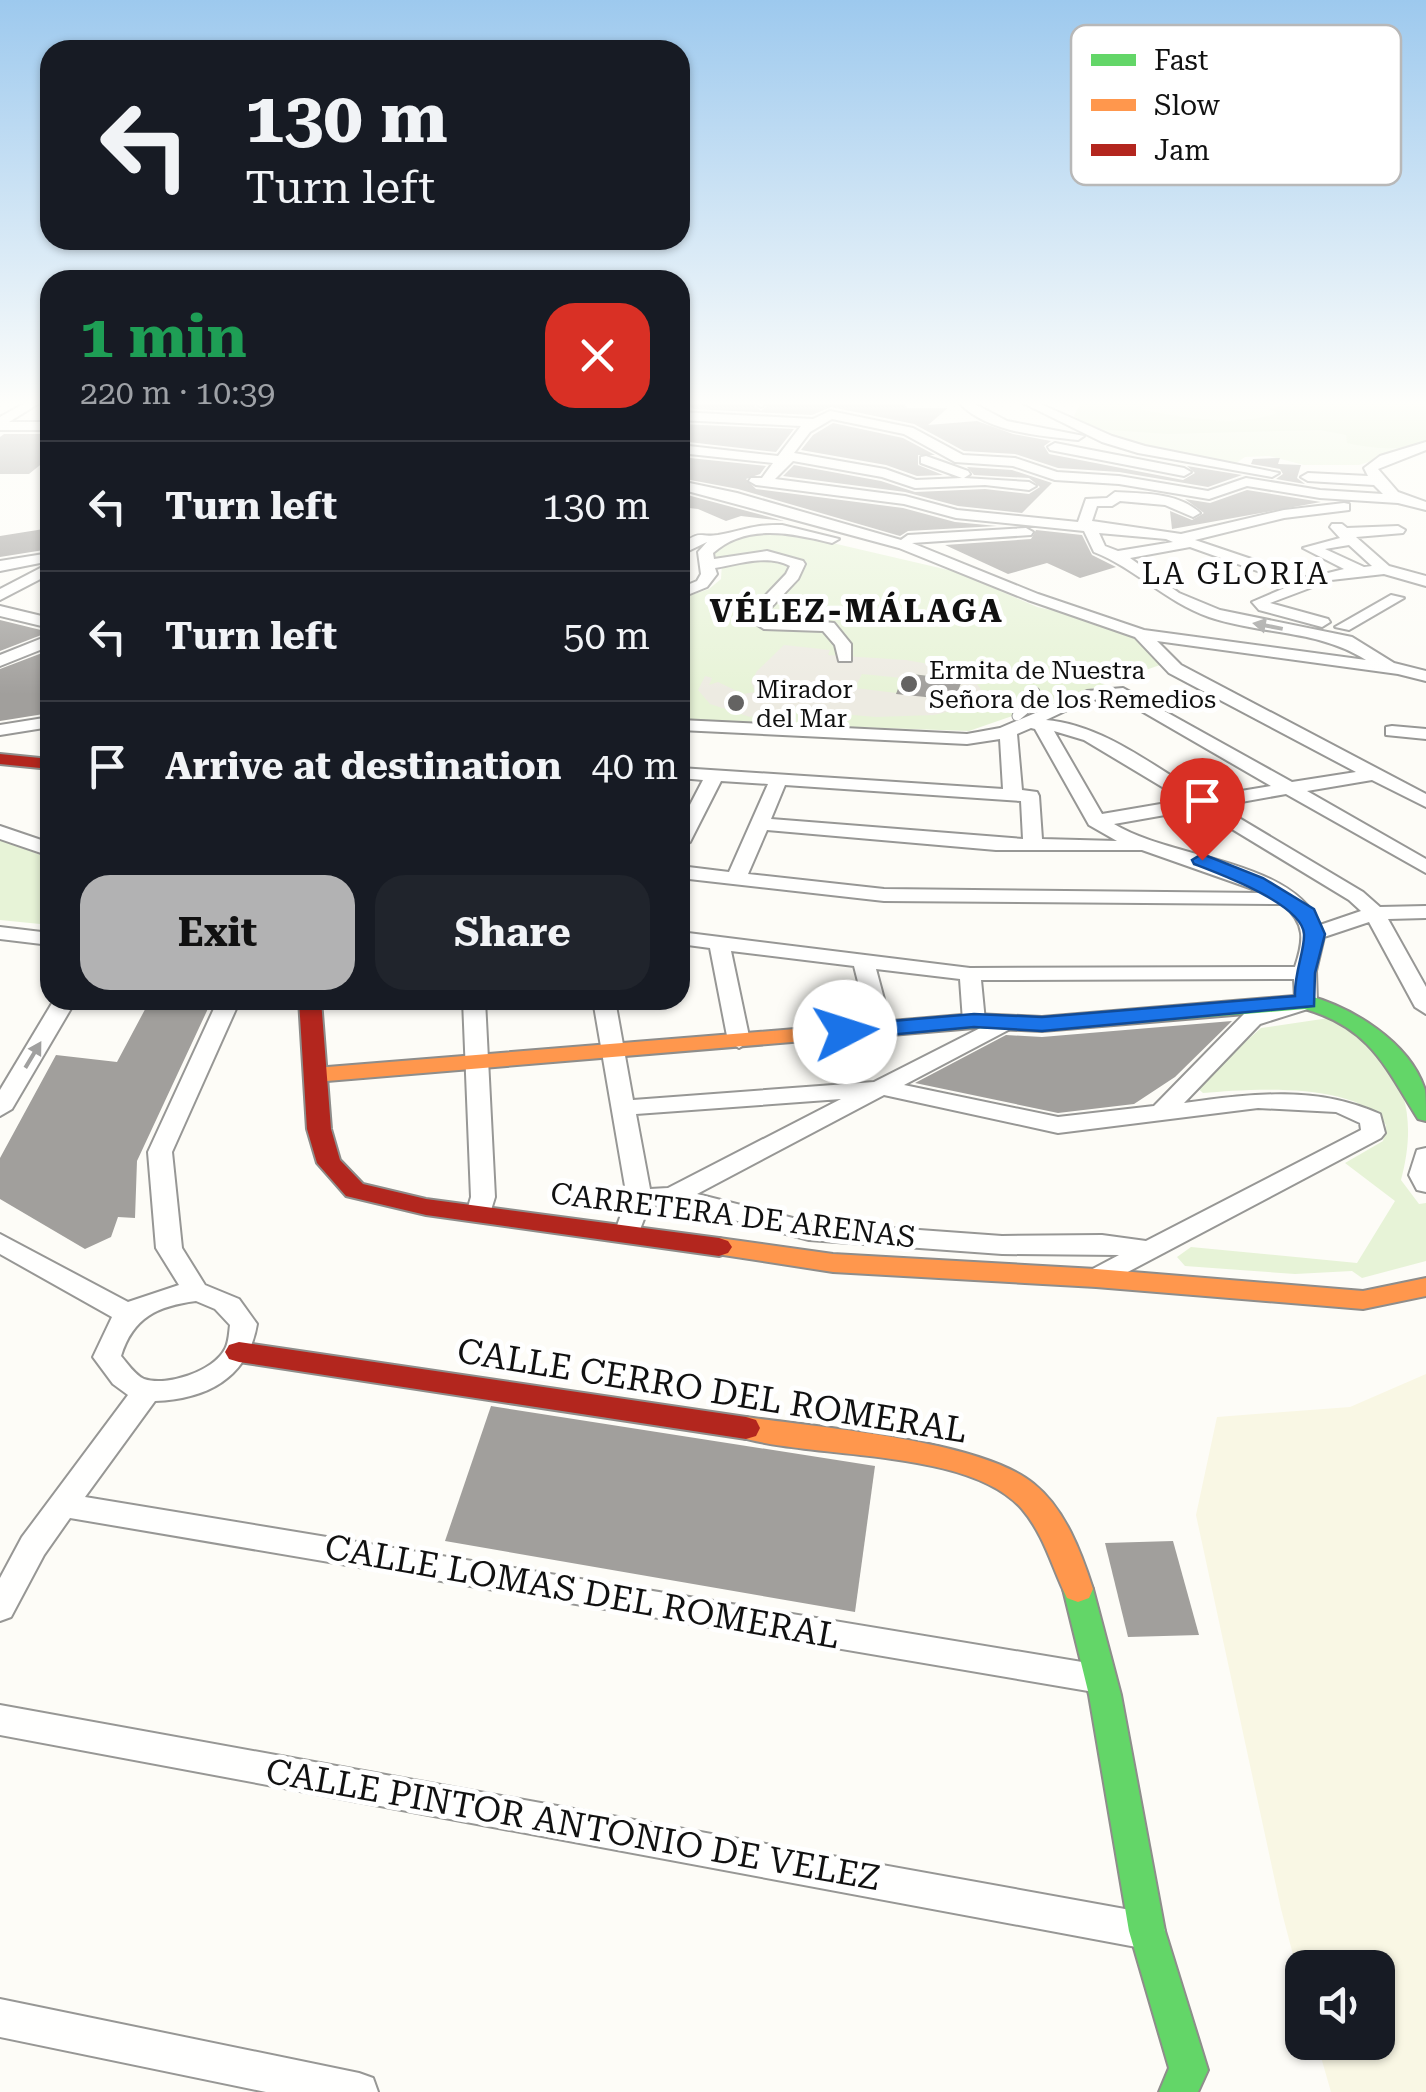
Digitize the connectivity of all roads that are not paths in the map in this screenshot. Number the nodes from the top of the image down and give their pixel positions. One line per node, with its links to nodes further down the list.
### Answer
1 (746, 500): 18 (street)
2 (896, 500): 6 (street)
3 (1021, 500): 7 (street)
4 (1113, 500): 12 (street)
5 (1154, 500): 9 (street)
6 (912, 502): 7 (street); 18 (street)
7 (1026, 502): 10 (street)
8 (1422, 506): 11 (street)
9 (1193, 513): 11 (street); 17 (street)
10 (1052, 521): 12 (street); 18 (street)
11 (1246, 522): 13 (street)
12 (1086, 525): 17 (street); 21 (street)
13 (1227, 530): 17 (street); 20 (street)
14 (1398, 530): 15 (street)
15 (1344, 534): 26 (street); 27 (street)
16 (715, 539): 19 (street); 23 (street); 24 (street)
17 (1177, 539): 20 (street); 21 (street)
18 (904, 542): 23 (street)
19 (690, 545)
20 (1209, 551): 30 (street)
21 (1116, 556): 41 (street, one-way to 21)
22 (40, 559): 25 (street)
23 (947, 561): 37 (street)
24 (709, 564): 31 (street); 39 (street)
25 (0, 566)
26 (1384, 568): 27 (street); 29 (street)
27 (1361, 572): 30 (street)
28 (40, 573): 32 (street)
29 (1426, 581)
30 (1309, 584): 36 (street)
31 (690, 589)
32 (0, 595)
33 (1396, 598): 36 (street)
34 (0, 611): 35 (street)
35 (40, 621)
36 (1343, 627): 41 (street)
37 (1140, 634): 41 (street); 53 (street)
38 (40, 647): 40 (street)
39 (845, 658)
40 (0, 661)
41 (1397, 673): 42 (street)
42 (1426, 680)
43 (1035, 692): 44 (lane)
44 (1023, 723): 46 (street); 56 (street); 57 (street); 58 (street); 60 (street)
45 (40, 724): 47 (street)
46 (690, 726)
47 (0, 730)
48 (1392, 731): 49 (street)
49 (1426, 734)
50 (0, 759): 51 (street)
51 (40, 763)
52 (690, 774): 54 (street)
53 (1374, 774): 56 (street); 59 (street)
54 (714, 775): 55 (street); 61 (street)
55 (779, 779): 57 (street); 62 (street)
56 (1290, 790): 58 (street); 67 (street)
57 (1012, 794): 64 (street)
58 (1201, 802): 60 (street); 72 (street)
59 (1426, 802)
60 (1096, 820): 66 (street)
61 (690, 822)
62 (760, 824): 64 (street); 69 (street)
63 (0, 832): 65 (street)
64 (1033, 845): 66 (street)
65 (40, 846)
66 (1144, 847): 70 (street)
67 (1426, 867)
68 (690, 873): 69 (street)
69 (736, 879): 70 (street)
70 (1286, 899): 74 (street)
71 (1426, 912): 72 (street)
72 (1376, 913): 74 (street); 82 (street)
73 (0, 933): 75 (street)
74 (1314, 934): 79 (street)
75 (40, 938)
76 (690, 939): 77 (street)
77 (719, 943): 78 (street); 91 (street)
78 (863, 961): 80 (street); 90 (street)
79 (1304, 973): 80 (street); 81 (street)
80 (970, 974): 88 (street)
81 (1306, 1002): 89 (street); 98 (street); 99 (street)
82 (1426, 1008)
83 (59, 1010): 97 (street, one-way to 83)
84 (224, 1010): 110 (street)
85 (311, 1010): 94 (street, CARRETERA DE ARENAS)
86 (474, 1010): 93 (street)
87 (606, 1010): 92 (street)
88 (974, 1021): 89 (street); 90 (street)
89 (1004, 1024): 95 (street)
90 (880, 1029): 91 (street)
91 (740, 1041): 92 (street)
92 (612, 1052): 93 (street); 96 (street)
93 (477, 1062): 94 (street); 104 (street)
94 (315, 1075): 104 (street, CARRETERA DE ARENAS)
95 (884, 1088): 96 (street); 98 (street); 102 (street)
96 (624, 1108): 103 (street)
97 (0, 1109)
98 (1163, 1110): 107 (street)
99 (1426, 1114)
100 (1426, 1156): 101 (street)
101 (1426, 1184)
102 (674, 1196): 103 (street); 107 (street)
103 (638, 1198): 105 (street)
104 (479, 1214): 105 (street, CARRETERA DE ARENAS)
105 (627, 1234): 108 (street, CARRETERA DE ARENAS)
106 (0, 1243): 111 (street)
107 (1148, 1250): 108 (street)
108 (1096, 1278): 109 (street, CARRETERA DE ARENAS)
109 (1426, 1286)
110 (196, 1292): 111 (street); 112 (street)
111 (128, 1314): 113 (street)
112 (239, 1352): 113 (street); 116 (street, CALLE CERRO DEL ROMERAL)
113 (147, 1390): 114 (street)
114 (64, 1504): 115 (street); 116 (street, CALLE LOMAS DEL ROMERAL)
115 (0, 1608)
116 (1100, 1679): 118 (street, CALLE CERRO DEL ROMERAL)
117 (0, 1720): 118 (street, CALLE PINTOR ANTONIO DE VELEZ)
118 (1147, 1931): 121 (street, CALLE CERRO DEL ROMERAL)
119 (0, 2018): 120 (street)
120 (359, 2092)
121 (1178, 2092)

